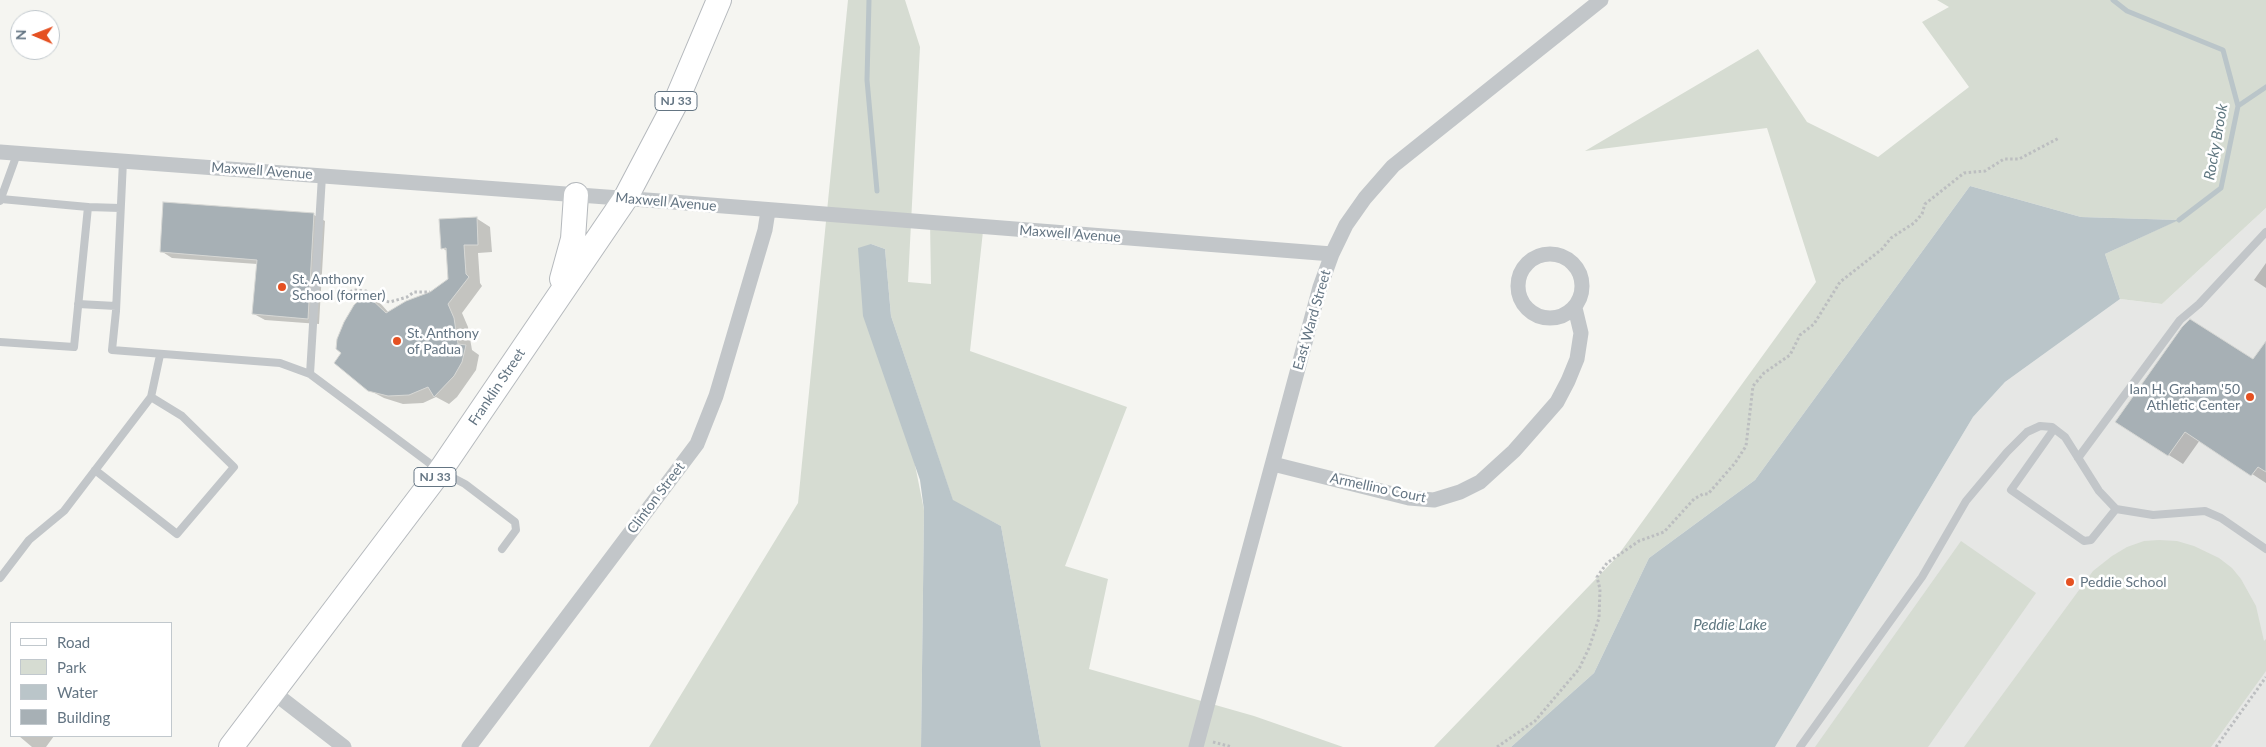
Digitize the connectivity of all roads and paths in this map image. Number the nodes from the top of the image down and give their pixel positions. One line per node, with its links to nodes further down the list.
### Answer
1 (719, 0): 10 (main road, Franklin Street / NJ 33)
2 (1601, 0): 3 (street, East Ward Street)
3 (1581, 7): 16 (street, East Ward Street)
4 (2060, 138): 42 (path)
5 (0, 152): 6 (street, Maxwell Avenue)
6 (17, 154): 7 (street, Maxwell Avenue); 11 (lane)
7 (123, 161): 8 (street, Maxwell Avenue); 13 (lane)
8 (322, 176): 9 (street, Maxwell Avenue); 25 (lane)
9 (576, 195): 10 (street, Maxwell Avenue); 19 (main road)
10 (625, 198): 14 (street, Maxwell Avenue); 19 (main road, Franklin Street / NJ 33)
11 (0, 200): 12 (lane)
12 (88, 206): 13 (lane); 20 (lane)
13 (120, 208): 21 (lane)
14 (768, 211): 16 (street, Maxwell Avenue); 40 (street, Clinton Street)
15 (2266, 232): 28 (lane)
16 (1332, 254): 29 (street, East Ward Street)
17 (430, 292): 18 (path)
18 (323, 300)
19 (556, 300): 31 (main road, Franklin Street / NJ 33)
20 (78, 304): 21 (lane); 23 (lane)
21 (116, 306): 24 (lane)
22 (1575, 308): 22 (street, Armellino Court); 29 (street, Armellino Court)
23 (0, 342)
24 (160, 355): 25 (lane); 26 (lane)
25 (310, 374): 31 (lane)
26 (151, 397): 30 (lane); 30 (lane)
27 (2054, 428): 28 (lane); 32 (lane); 43 (lane)
28 (2078, 458): 32 (lane)
29 (1273, 464): 41 (street, East Ward Street)
30 (95, 470): 35 (lane)
31 (440, 471): 33 (lane); 37 (main road, Franklin Street / NJ 33)
32 (2116, 509): 34 (lane)
33 (502, 549)
34 (2266, 550)
35 (0, 578)
36 (2266, 677): 44 (path)
37 (272, 692): 38 (main road, Franklin Street / NJ 33); 39 (street)
38 (231, 747)
39 (344, 747)
40 (469, 747)
41 (1196, 747)
42 (1497, 747)
43 (1800, 747)
44 (2216, 747)

